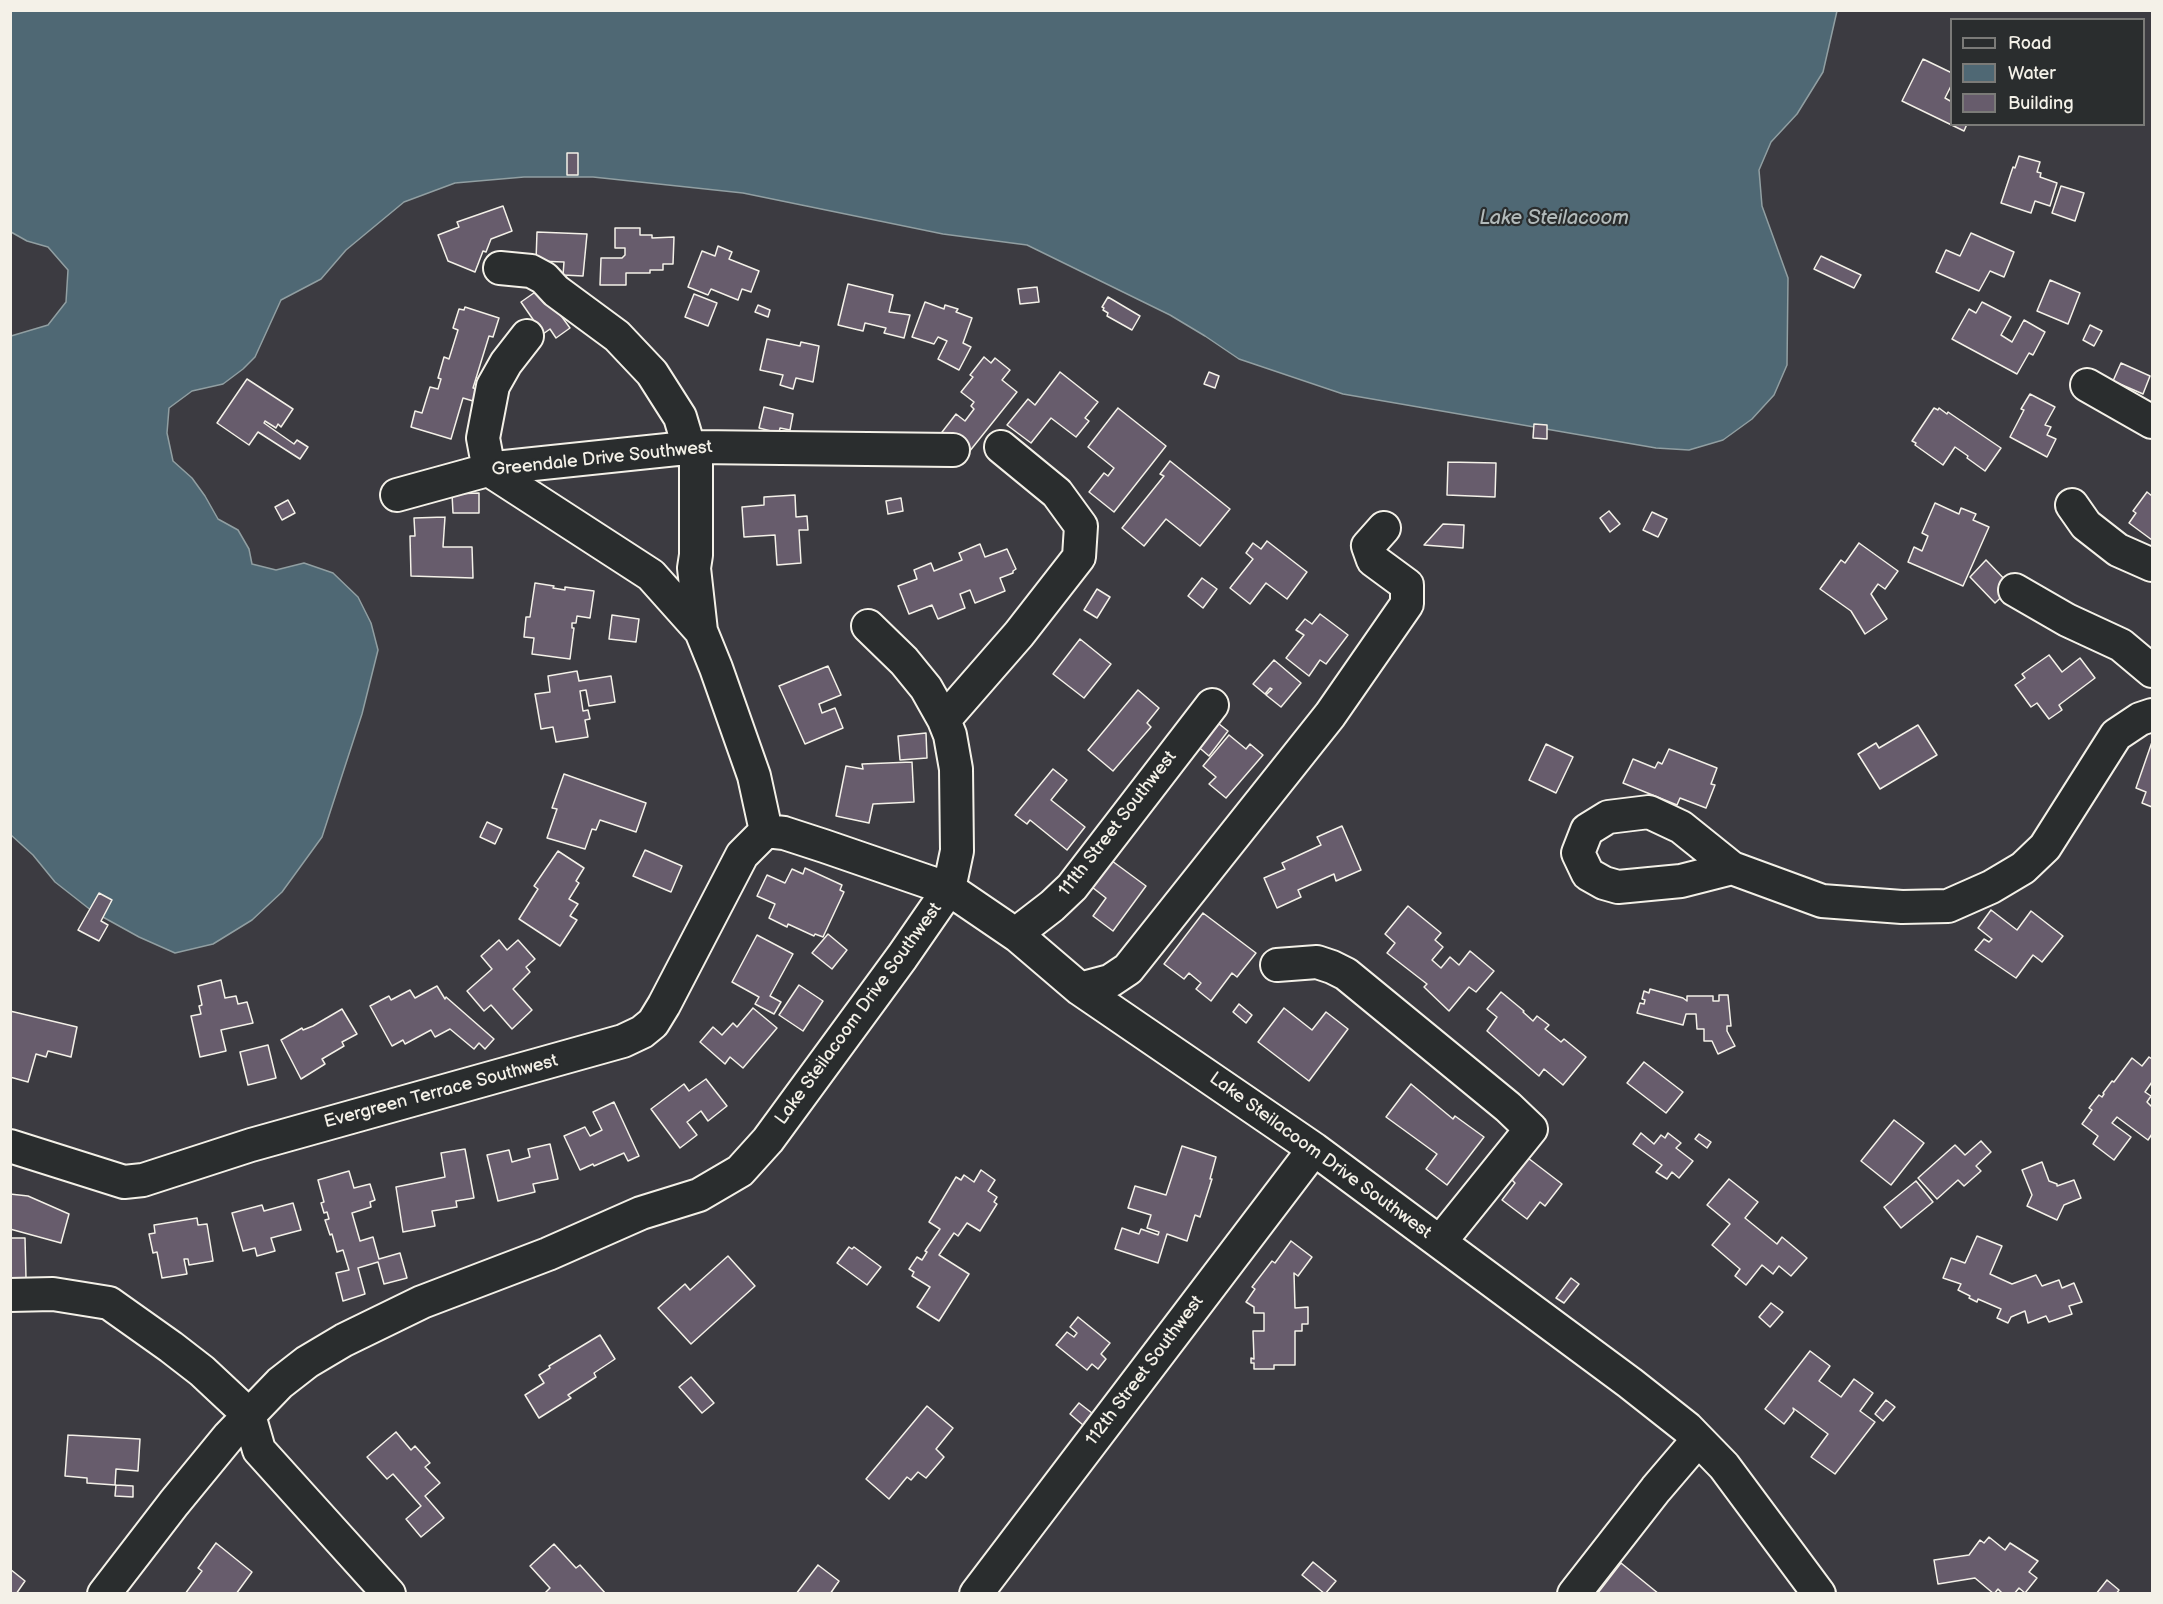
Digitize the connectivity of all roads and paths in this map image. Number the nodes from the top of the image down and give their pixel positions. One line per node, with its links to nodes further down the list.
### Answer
1 (500, 268): 5 (street)
2 (527, 336): 8 (street)
3 (2087, 385): 4 (street)
4 (2152, 422)
5 (692, 447): 7 (street, Greendale Drive Southwest); 8 (street, Greendale Drive Southwest); 12 (street)
6 (1001, 447): 21 (street)
7 (953, 450)
8 (489, 470): 9 (street, Greendale Drive Southwest); 14 (street)
9 (397, 495)
10 (2072, 505): 13 (street)
11 (1384, 528): 27 (street)
12 (696, 555): 14 (street); 17 (street)
13 (2152, 565)
14 (651, 574): 17 (street)
15 (2015, 590): 18 (street)
16 (868, 626): 21 (street)
17 (700, 631): 22 (street)
18 (2152, 671)
19 (1212, 705): 25 (street, 111th Street Southwest)
20 (2152, 715): 23 (street)
21 (944, 720): 24 (street)
22 (766, 831): 24 (street); 28 (street, Evergreen Terrace Southwest)
23 (1732, 868)
24 (949, 889): 25 (street, Lake Steilacoom Drive Southwest); 32 (street, Lake Steilacoom Drive Southwest)
25 (1018, 936): 27 (street, Lake Steilacoom Drive Southwest)
26 (1277, 964): 30 (street)
27 (1080, 989): 29 (street, Lake Steilacoom Drive Southwest)
28 (10, 1146)
29 (1314, 1149): 30 (street, Lake Steilacoom Drive Southwest); 36 (street, 112th Street Southwest)
30 (1440, 1242): 33 (street, Lake Steilacoom Drive Southwest)
31 (10, 1295): 32 (street)
32 (249, 1415): 34 (street, Lake Steilacoom Drive Southwest); 35 (street)
33 (1697, 1441): 37 (street); 38 (street, Lake Steilacoom Drive Southwest)
34 (104, 1593)
35 (389, 1593)
36 (976, 1593)
37 (1574, 1593)
38 (1819, 1593)

